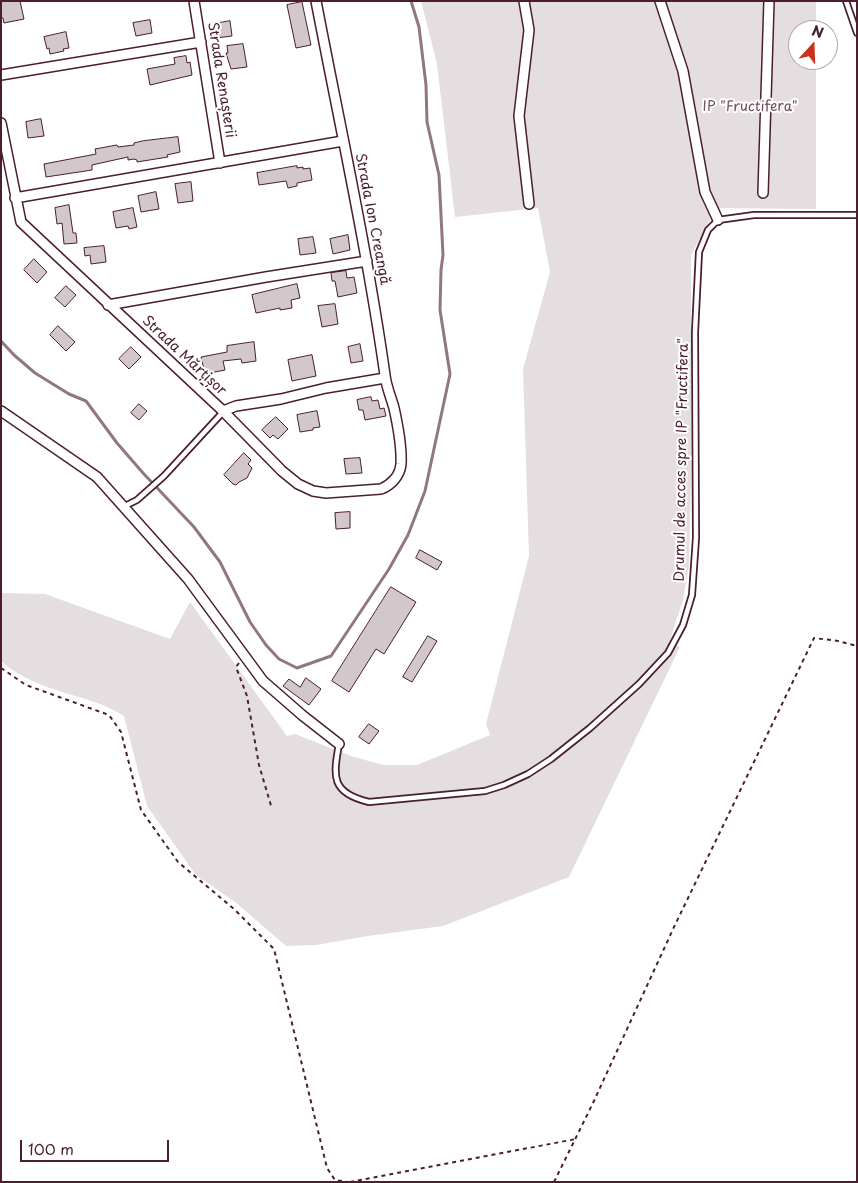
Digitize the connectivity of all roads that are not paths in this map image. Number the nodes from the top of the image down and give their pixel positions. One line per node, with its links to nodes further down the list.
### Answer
1 (194, 1): 8 (street, Strada Renașterii)
2 (316, 1): 11 (street, Strada Ion Creangă)
3 (524, 1): 15 (street)
4 (660, 1): 17 (street)
5 (769, 1): 13 (street)
6 (846, 1): 7 (lane)
7 (857, 33)
8 (201, 42): 9 (street); 12 (street, Strada Renașterii)
9 (1, 75)
10 (1, 123): 14 (street, Strada Mărțișor)
11 (343, 141): 12 (street); 18 (street, Strada Ion Creangă)
12 (220, 162): 14 (street)
13 (763, 192)
14 (15, 198): 19 (street, Strada Mărțișor)
15 (529, 204)
16 (857, 215): 17 (lane)
17 (718, 220): 25 (lane, Drumul de acces spre IP "Fructifera")
18 (367, 261): 19 (street); 20 (street, Strada Ion Creangă)
19 (108, 305): 22 (street, Strada Mărțișor)
20 (385, 378): 22 (street); 23 (street, Strada Ion Creangă)
21 (1, 411): 24 (street)
22 (223, 411): 23 (street, Strada Mărțișor); 24 (lane)
23 (400, 441)
24 (124, 507): 25 (street)
25 (339, 744)

